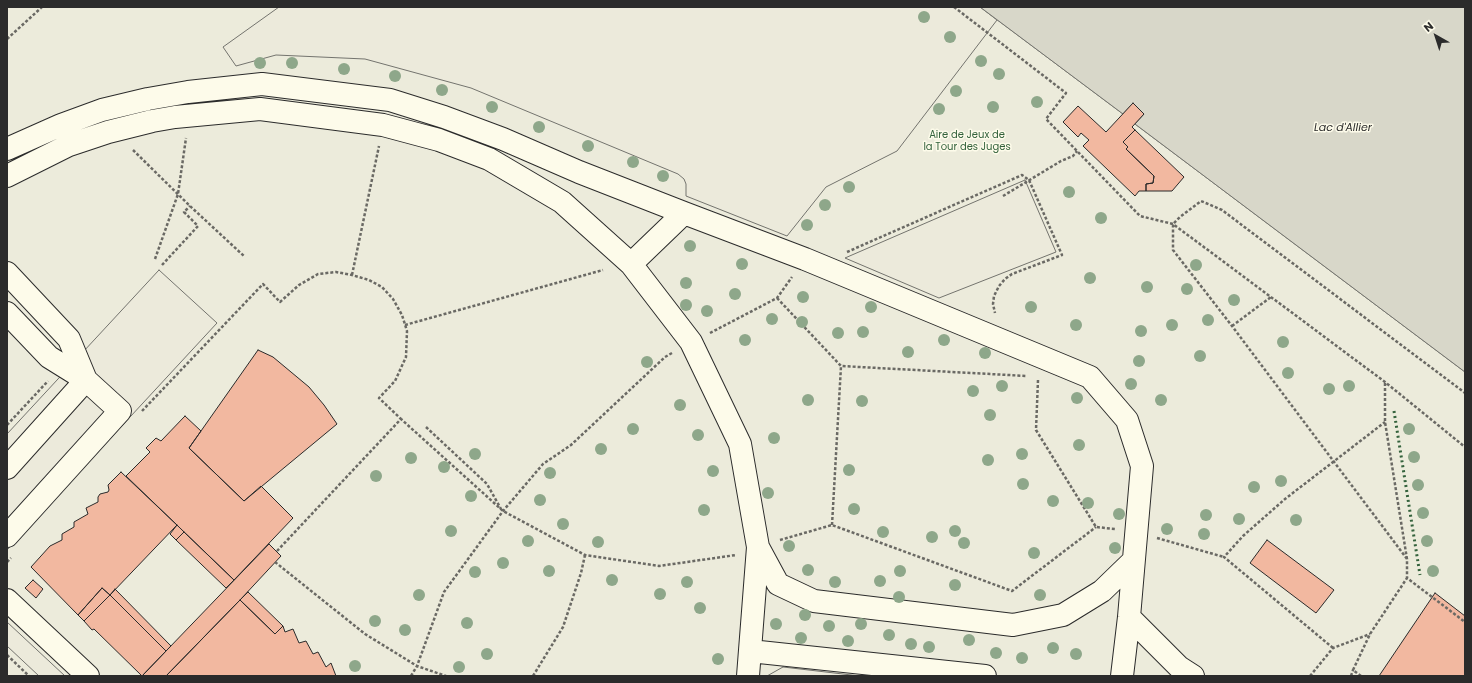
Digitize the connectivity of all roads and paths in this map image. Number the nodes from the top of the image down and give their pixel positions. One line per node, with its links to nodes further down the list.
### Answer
1 (42, 7): 3 (path)
2 (954, 7): 8 (path)
3 (7, 39)
4 (187, 136): 10 (path)
5 (379, 142): 20 (path)
6 (131, 148): 10 (path)
7 (7, 149): 13 (street)
8 (1077, 151): 11 (path); 14 (path)
9 (7, 176): 17 (street)
10 (178, 194): 12 (path); 16 (path)
11 (1004, 196)
12 (190, 206): 15 (path); 18 (path)
13 (684, 213): 17 (street); 48 (street)
14 (1174, 224): 21 (path); 25 (path); 31 (path)
15 (245, 258)
16 (155, 259)
17 (631, 264): 24 (path); 44 (street)
18 (162, 265)
19 (7, 273): 28 (street)
20 (352, 275): 24 (path); 32 (path)
21 (1271, 297): 25 (path); 30 (path)
22 (777, 298): 26 (path)
23 (7, 313): 28 (street)
24 (405, 325): 33 (path)
25 (1232, 326): 38 (path)
26 (841, 366): 27 (path); 41 (path)
27 (1030, 376)
28 (86, 380): 32 (street); 39 (street)
29 (48, 381): 35 (path)
30 (1385, 382): 34 (path); 37 (path)
31 (1465, 393)
32 (120, 411): 43 (street)
33 (402, 419): 40 (path); 45 (path)
34 (1385, 422): 38 (path); 47 (path)
35 (7, 425)
36 (426, 427): 40 (path)
37 (1465, 447)
38 (1334, 462): 47 (path); 55 (path)
39 (7, 468)
40 (503, 511): 46 (path)
41 (832, 525): 42 (path); 44 (path)
42 (1096, 527)
43 (7, 536)
44 (758, 547): 46 (path); 48 (street); 56 (street)
45 (277, 551)
46 (585, 555): 62 (path)
47 (1407, 559): 50 (path)
48 (1134, 561): 52 (street)
49 (275, 562): 61 (path)
50 (1407, 578): 53 (path); 54 (path)
51 (7, 600): 60 (street)
52 (1129, 617): 65 (street); 66 (street)
53 (1465, 622)
54 (1370, 634): 55 (path); 58 (path)
55 (1333, 648): 67 (path)
56 (750, 651): 63 (street); 64 (street)
57 (7, 655): 59 (path)
58 (1353, 670): 68 (path); 69 (path)
59 (29, 676)
60 (88, 676)
61 (446, 676)
62 (533, 676)
63 (748, 676)
64 (985, 676)
65 (1122, 676)
66 (1193, 676)
67 (1310, 676)
68 (1351, 676)
69 (1361, 676)

